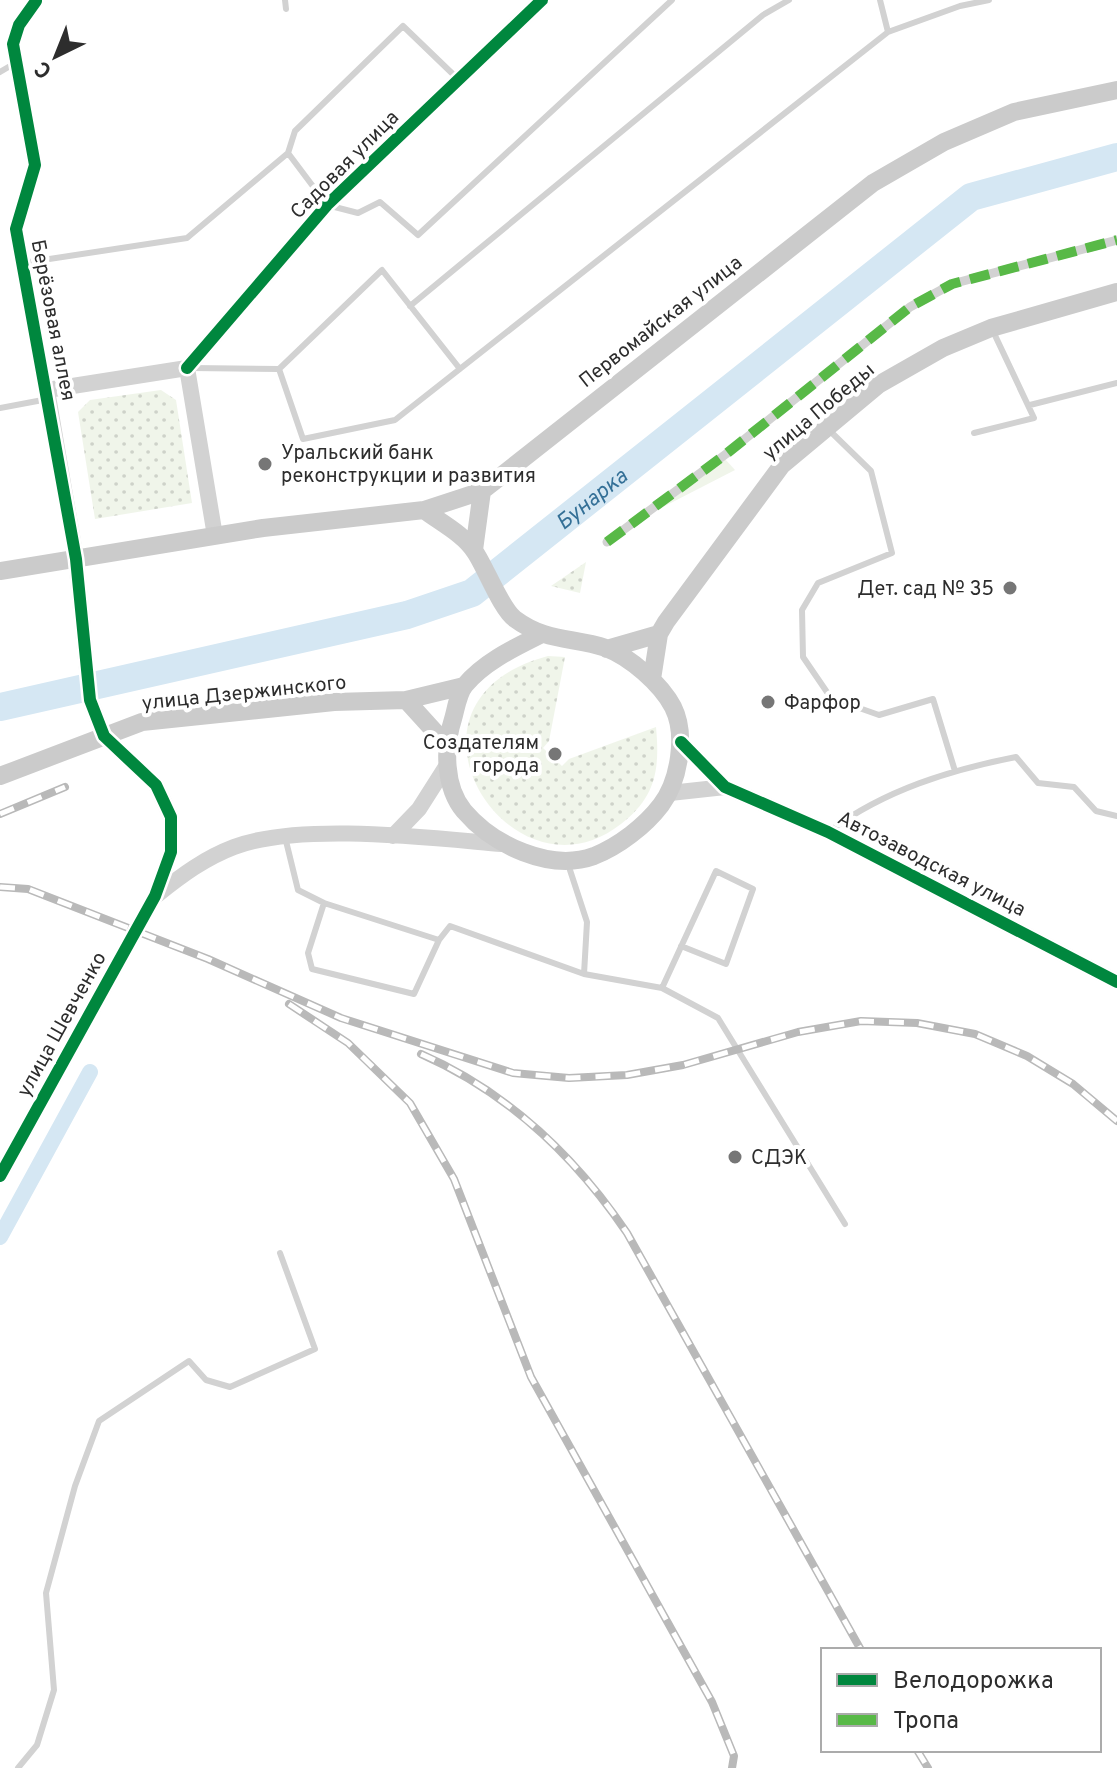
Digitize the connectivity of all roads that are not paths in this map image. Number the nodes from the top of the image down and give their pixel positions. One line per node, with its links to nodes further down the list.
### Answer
1 (45, 0): 8 (lane)
2 (285, 0): 9 (lane)
3 (542, 0): 14 (street, Садовая улица)
4 (672, 0): 17 (lane)
5 (789, 0): 21 (lane)
6 (880, 0): 10 (lane)
7 (989, 0): 10 (lane)
8 (36, 1): 11 (street, Берёзовая аллея)
9 (286, 9)
10 (888, 32): 25 (lane)
11 (6, 43): 12 (street, Берёзовая аллея)
12 (17, 62): 13 (lane); 19 (street, Берёзовая аллея)
13 (0, 72)
14 (459, 80): 16 (lane); 17 (street, Садовая улица)
15 (1117, 90): 32 (main road, Первомайская улица)
16 (288, 153): 17 (lane); 19 (lane)
17 (327, 205): 23 (street, Садовая улица)
18 (1117, 240): 35 (street)
19 (23, 263): 27 (street, Берёзовая аллея)
20 (1117, 292): 22 (main road, улица Победы)
21 (410, 306): 24 (lane); 25 (lane)
22 (991, 328): 28 (lane); 30 (main road, улица Победы)
23 (187, 368): 24 (lane); 27 (street); 34 (street)
24 (279, 369): 25 (lane)
25 (460, 369)
26 (1117, 383): 28 (lane)
27 (48, 395): 29 (lane); 37 (street, Берёзовая аллея)
28 (1030, 405): 31 (lane)
29 (0, 408)
30 (827, 428): 40 (main road, улица Победы); 51 (lane)
31 (974, 433)
32 (482, 491): 33 (main road, Первомайская улица); 36 (main road)
33 (424, 510): 34 (main road, Первомайская улица); 36 (main road)
34 (215, 536): 37 (main road, Первомайская улица)
35 (607, 542)
36 (477, 555): 39 (main road)
37 (76, 559): 38 (main road); 47 (street, Берёзовая аллея)
38 (0, 571)
39 (511, 617): 41 (main road); 43 (main road)
40 (659, 634): 42 (main road); 44 (main road)
41 (540, 635): 42 (main road); 43 (main road)
42 (607, 649): 44 (main road)
43 (503, 653): 45 (main road)
44 (652, 679): 48 (main road)
45 (464, 686): 46 (main road, улица Дзержинского); 49 (main road)
46 (406, 700): 47 (main road, улица Дзержинского); 49 (main road)
47 (104, 736): 52 (main road, улица Дзержинского); 61 (street)
48 (681, 742): 53 (street); 54 (main road)
49 (445, 743): 50 (main road)
50 (447, 765): 58 (street); 59 (main road)
51 (955, 771): 55 (lane); 56 (lane)
52 (0, 776)
53 (725, 787): 54 (street); 56 (street, Автозаводская улица)
54 (670, 793): 60 (main road)
55 (1117, 816)
56 (828, 832): 66 (street, Автозаводская улица)
57 (284, 836): 58 (street); 61 (street); 62 (lane)
58 (393, 836): 59 (street)
59 (502, 844): 60 (main road)
60 (567, 861): 65 (lane)
61 (155, 896): 68 (street, улица Шевченко)
62 (324, 903): 63 (lane); 63 (lane)
63 (439, 940): 65 (lane)
64 (681, 946): 64 (lane); 67 (lane)
65 (584, 974): 67 (lane)
66 (1117, 982)
67 (662, 988): 69 (lane)
68 (0, 1176)
69 (845, 1224)
70 (280, 1253): 71 (lane)
71 (18, 1768)

